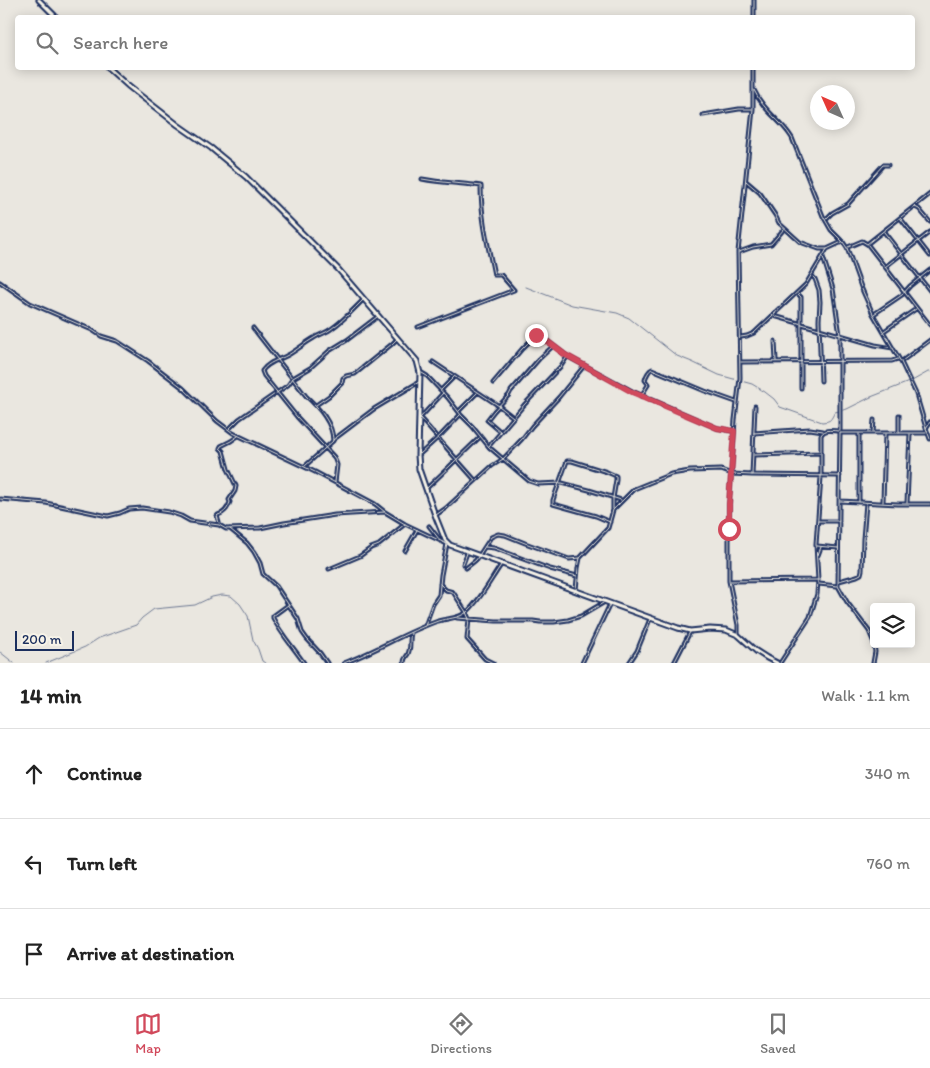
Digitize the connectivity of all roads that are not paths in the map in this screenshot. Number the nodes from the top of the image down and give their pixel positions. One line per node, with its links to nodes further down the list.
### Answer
1 (39, 0): 3 (street)
2 (754, 0): 4 (street)
3 (54, 15)
4 (754, 15)
5 (110, 70): 38 (street)
6 (753, 70): 7 (street)
7 (754, 89): 8 (street); 16 (street)
8 (753, 109): 9 (street); 12 (street)
9 (703, 115)
10 (888, 165): 16 (street)
11 (422, 179): 45 (street)
12 (746, 180): 18 (street); 26 (street)
13 (930, 194): 14 (street)
14 (915, 206): 15 (street); 17 (street)
15 (901, 218): 19 (street); 21 (street)
16 (825, 220): 22 (street)
17 (930, 222)
18 (785, 229): 25 (street); 26 (street)
19 (884, 232): 23 (street); 27 (street)
20 (930, 232): 21 (street)
21 (919, 241): 27 (street); 28 (street)
22 (843, 242): 24 (street); 25 (street)
23 (867, 244): 24 (street); 30 (street)
24 (847, 248): 40 (street)
25 (828, 249): 29 (street)
26 (738, 252): 50 (street)
27 (902, 254): 30 (street); 33 (street)
28 (930, 256)
29 (823, 258): 32 (street); 49 (street)
30 (886, 267): 36 (street)
31 (930, 270): 33 (street)
32 (812, 276): 37 (street); 47 (street)
33 (920, 278): 35 (street); 36 (street)
34 (0, 282): 91 (street)
35 (930, 291)
36 (905, 292): 39 (street); 40 (street)
37 (797, 294): 42 (street); 43 (street)
38 (364, 299): 41 (street); 58 (street)
39 (917, 308): 44 (street); 48 (street)
40 (874, 314): 48 (street)
41 (378, 315): 51 (street); 69 (street)
42 (772, 316): 43 (street); 50 (street)
43 (801, 324): 47 (street); 62 (street)
44 (930, 325)
45 (418, 327)
46 (253, 328): 58 (street)
47 (820, 329): 49 (street); 63 (street)
48 (884, 332): 55 (street)
49 (840, 335): 55 (street); 64 (street)
50 (740, 337): 60 (street)
51 (398, 338): 67 (street); 80 (street)
52 (930, 340): 65 (street)
53 (775, 341): 61 (street)
54 (552, 346): 56 (street); 72 (street); 81 (street)
55 (894, 348): 57 (street)
56 (567, 356): 66 (street); 87 (street)
57 (899, 358): 64 (street); 65 (street)
58 (277, 360): 69 (street); 75 (street)
59 (433, 362): 68 (street)
60 (740, 362): 61 (street); 79 (street)
61 (776, 362): 62 (street)
62 (801, 362): 63 (street); 73 (street)
63 (821, 362): 64 (street); 70 (street)
64 (840, 362): 95 (street)
65 (901, 362): 90 (street)
66 (585, 366): 78 (street); 114 (street)
67 (420, 373): 71 (street); 74 (street)
68 (454, 377): 74 (street); 77 (street)
69 (293, 378): 75 (street); 80 (street)
70 (821, 381)
71 (419, 382): 86 (street); 107 (street)
72 (493, 383)
73 (801, 388)
74 (441, 390): 76 (street)
75 (277, 392): 91 (street); 109 (street)
76 (443, 393): 83 (street); 86 (street)
77 (478, 393): 81 (street); 83 (street)
78 (641, 396): 79 (street); 92 (street)
79 (737, 402): 92 (street)
80 (316, 405): 107 (street)
81 (499, 406): 87 (street); 94 (street)
82 (755, 406): 96 (street)
83 (459, 412): 84 (street)
84 (461, 415): 104 (street); 105 (street)
85 (899, 415): 102 (street)
86 (419, 418): 105 (street); 111 (street)
87 (514, 418): 94 (street)
88 (874, 420): 98 (street)
89 (930, 422): 90 (street)
90 (926, 428): 100 (street)
91 (229, 429): 103 (street)
92 (734, 431): 116 (street)
93 (824, 431): 95 (street); 96 (street); 110 (street)
94 (501, 432): 108 (street)
95 (840, 432): 97 (street); 118 (street)
96 (754, 433): 112 (street)
97 (859, 433): 98 (street); 128 (street)
98 (873, 433): 101 (street)
99 (910, 433): 100 (street); 102 (street); 131 (street)
100 (927, 433): 106 (street)
101 (885, 434): 102 (street); 130 (street)
102 (899, 434)
103 (238, 435): 115 (street); 140 (street)
104 (480, 437): 108 (street); 113 (street)
105 (437, 438): 111 (street); 113 (street)
106 (930, 439)
107 (333, 441): 109 (street)
108 (489, 447): 114 (street)
109 (324, 448): 115 (street); 121 (street)
110 (821, 453): 112 (street); 119 (street)
111 (418, 455): 123 (street)
112 (754, 455): 117 (street)
113 (456, 459): 120 (street); 123 (street)
114 (503, 459): 120 (street); 122 (street)
115 (304, 466): 121 (street)
116 (732, 474): 117 (street); 126 (street); 161 (street)
117 (752, 475): 119 (street)
118 (840, 476): 119 (street); 127 (street)
119 (821, 477): 136 (street)
120 (476, 481): 135 (street)
121 (335, 482): 134 (street)
122 (558, 484): 124 (street); 124 (street); 138 (street)
123 (426, 489): 135 (street)
124 (613, 498): 126 (street); 133 (street)
125 (0, 499): 140 (street)
126 (622, 500): 133 (street)
127 (840, 501): 128 (street); 137 (street)
128 (859, 503): 129 (street)
129 (866, 503): 130 (street); 162 (street)
130 (883, 503): 131 (street)
131 (907, 504): 132 (street)
132 (930, 504)
133 (613, 510): 138 (street)
134 (385, 512): 139 (street); 142 (street)
135 (435, 515): 145 (street)
136 (817, 521): 137 (street); 146 (street)
137 (839, 521): 149 (street)
138 (610, 522): 153 (street)
139 (405, 524): 143 (street); 158 (street)
140 (219, 525): 142 (street)
141 (429, 526): 144 (street)
142 (230, 529): 169 (street)
143 (417, 529): 144 (street); 150 (street)
144 (439, 540): 145 (street)
145 (449, 545): 151 (street); 163 (street)
146 (816, 546): 148 (street); 154 (street)
147 (484, 547): 152 (street); 153 (street); 159 (street)
148 (822, 547): 149 (street); 154 (street)
149 (839, 548): 162 (street)
150 (405, 551)
151 (468, 552): 152 (street); 155 (street)
152 (479, 556): 156 (street); 157 (street)
153 (580, 558): 159 (street)
154 (817, 558): 160 (street)
155 (463, 564)
156 (501, 564): 166 (street); 170 (street)
157 (466, 568)
158 (329, 569)
159 (577, 576): 166 (street)
160 (818, 580): 161 (street); 164 (street)
161 (730, 581): 178 (street)
162 (838, 582): 165 (street)
163 (440, 584): 170 (street); 174 (street)
164 (818, 584): 165 (street); 188 (street)
165 (838, 586): 177 (street)
166 (576, 591): 167 (street)
167 (605, 601): 168 (street); 172 (street)
168 (611, 604): 173 (street); 185 (street)
169 (288, 605): 180 (street); 181 (street)
170 (466, 612): 171 (street); 172 (street)
171 (456, 618): 172 (street); 174 (street)
172 (469, 619): 184 (street)
173 (650, 619): 175 (street); 186 (street)
174 (425, 627): 176 (street)
175 (690, 631): 178 (street); 187 (street)
176 (411, 633): 182 (street); 183 (street)
177 (870, 634)
178 (738, 635): 188 (street)
179 (874, 648): 189 (street)
180 (304, 663)
181 (327, 663)
182 (344, 663)
183 (404, 663)
184 (493, 663)
185 (582, 663)
186 (629, 663)
187 (674, 663)
188 (778, 663)
189 (873, 663)

